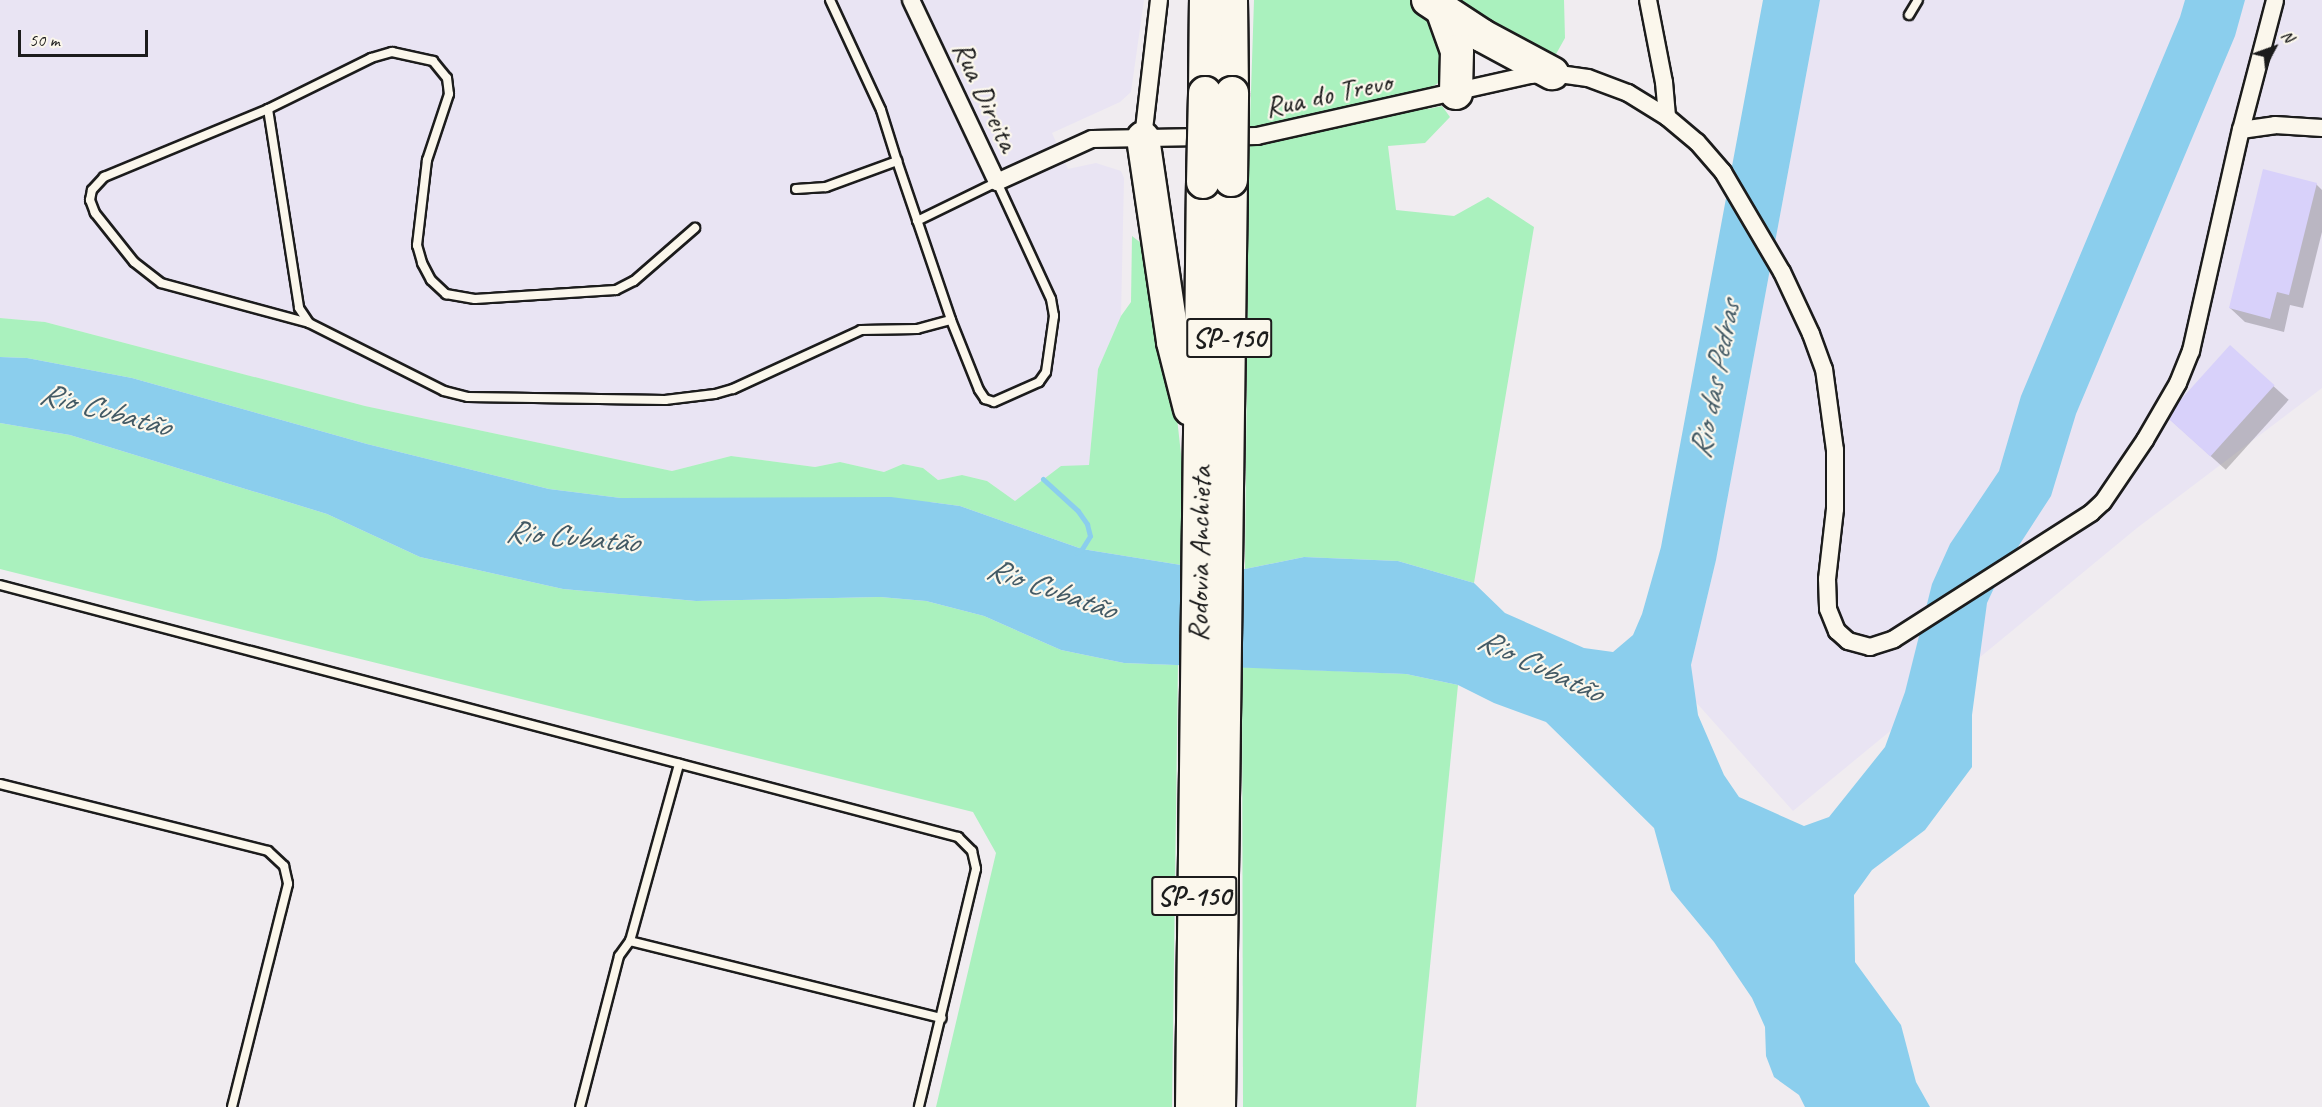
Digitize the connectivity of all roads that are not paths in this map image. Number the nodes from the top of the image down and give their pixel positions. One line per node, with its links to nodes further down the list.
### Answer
1 (830, 0): 19 (lane)
2 (910, 0): 21 (street, Rua Direita)
3 (1159, 0): 18 (street)
4 (1206, 0): 12 (highway, Rodovia Anchieta / SP-150)
5 (1231, 0): 12 (highway, Rodovia Anchieta / SP-150)
6 (1648, 0): 15 (street)
7 (1918, 0): 10 (lane)
8 (2275, 0): 17 (street, Rua do Trevo)
9 (1436, 6): 11 (highway); 13 (highway)
10 (1909, 15)
11 (1552, 73): 13 (street, Rua do Trevo); 15 (street, Rua do Trevo)
12 (1218, 93): 20 (highway, Rodovia Anchieta / SP-150, bridge)
13 (1456, 93): 18 (street, Rua do Trevo)
14 (268, 109): 24 (lane); 26 (lane); 26 (lane)
15 (1667, 117): 17 (street, Rua do Trevo)
16 (2322, 128): 17 (street)
17 (2241, 130)
18 (1143, 138): 21 (street, Rua do Trevo); 27 (highway)
19 (897, 161): 22 (lane); 23 (lane)
20 (1217, 181): 27 (highway, Rodovia Anchieta / SP-150); 28 (highway, Rodovia Anchieta / SP-150)
21 (996, 182): 23 (lane); 25 (lane)
22 (796, 189)
23 (917, 221): 25 (lane)
24 (695, 228)
25 (951, 320): 26 (lane)
26 (309, 322)
27 (1200, 450): 28 (highway, Rodovia Anchieta / SP-150)
28 (1213, 497): 30 (highway, Rodovia Anchieta / SP-150)
29 (0, 585): 31 (lane)
30 (1210, 686): 38 (highway, Rodovia Anchieta / SP-150); 39 (highway, Rodovia Anchieta / SP-150)
31 (679, 764): 33 (lane); 34 (lane)
32 (0, 784): 35 (lane)
33 (630, 941): 34 (lane); 36 (lane)
34 (942, 1018): 37 (lane)
35 (232, 1107)
36 (579, 1107)
37 (919, 1107)
38 (1192, 1107)
39 (1219, 1107)

